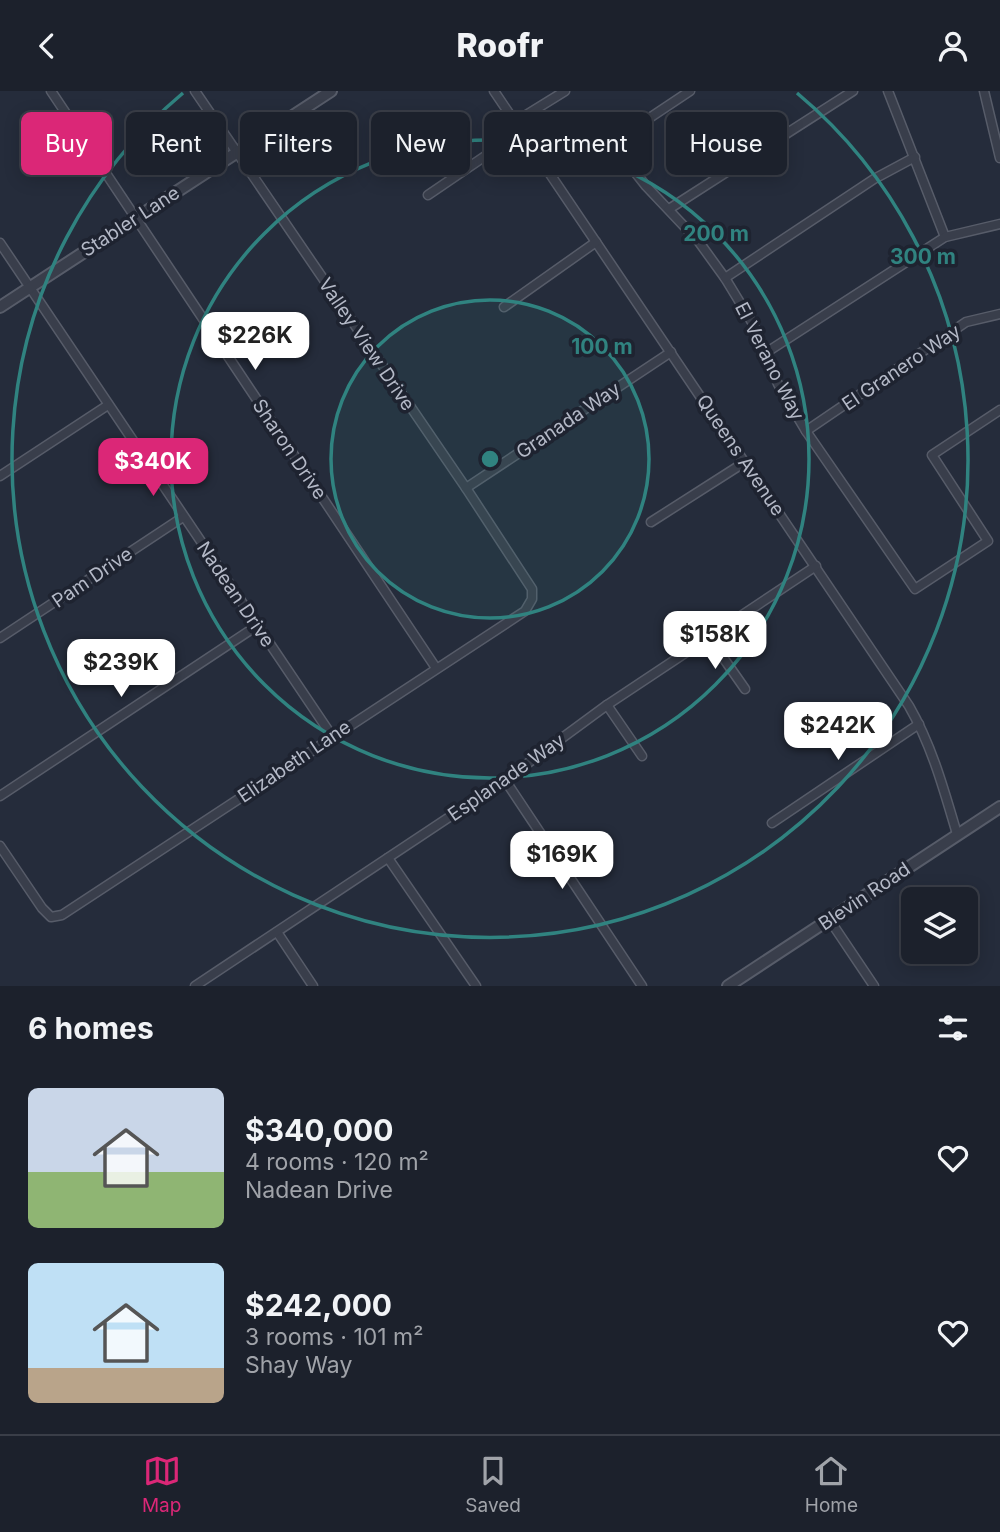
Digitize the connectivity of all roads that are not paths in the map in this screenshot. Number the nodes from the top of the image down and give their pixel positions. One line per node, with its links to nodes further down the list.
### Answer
1 (51, 91): 19 (street, Sharon Drive)
2 (195, 91): 12 (street, Valley View Drive)
3 (331, 91): 12 (street, Stabler Lane)
4 (494, 91): 10 (street, Queens Avenue)
5 (565, 91): 11 (street)
6 (690, 91): 18 (street, El Verano Way)
7 (853, 91): 18 (street)
8 (888, 91): 14 (street)
9 (984, 91): 15 (street)
10 (509, 112)
11 (532, 112)
12 (236, 153): 19 (street, Stabler Lane); 36 (street, Valley View Drive)
13 (484, 157): 17 (street)
14 (915, 157): 21 (street); 24 (street)
15 (1000, 158)
16 (551, 175): 22 (street, Queens Avenue)
17 (428, 195)
18 (669, 209): 24 (street, El Verano Way)
19 (134, 218): 25 (street, Stabler Lane); 44 (street, Sharon Drive)
20 (1000, 224): 21 (street)
21 (945, 237): 30 (street)
22 (596, 242): 27 (street); 29 (street, Queens Avenue)
23 (0, 243): 25 (street, Nadean Drive)
24 (725, 278): 30 (street, El Verano Way)
25 (29, 287): 26 (street, Stabler Lane); 31 (street, Nadean Drive)
26 (0, 307)
27 (504, 307)
28 (1000, 314): 33 (street, El Granero Way)
29 (671, 352): 34 (street, Queens Avenue); 36 (street, Granada Way)
30 (764, 354): 33 (street, El Verano Way)
31 (108, 405): 35 (street); 37 (street, Nadean Drive)
32 (1000, 410): 33 (street, El Verano Way)
33 (806, 431)
34 (744, 462): 38 (street); 39 (street, Queens Avenue)
35 (0, 476)
36 (466, 488): 40 (street, Valley View Drive)
37 (183, 517): 41 (street, Nadean Drive); 43 (street, Pam Drive)
38 (651, 523)
39 (816, 566): 42 (street, Esplanade Way); 47 (street, Queens Avenue)
40 (532, 599): 44 (street, Elizabeth Lane)
41 (258, 625): 48 (street, Nadean Drive); 51 (street)
42 (708, 636): 45 (street); 46 (street, Esplanade Way)
43 (0, 638)
44 (436, 667): 48 (street, Elizabeth Lane)
45 (745, 689)
46 (607, 705): 49 (street); 50 (street, Esplanade Way)
47 (919, 724): 53 (street); 54 (street, Queens Avenue)
48 (332, 736): 55 (street, Elizabeth Lane)
49 (642, 756)
50 (505, 780): 56 (street, Esplanade Way); 62 (street)
51 (0, 796)
52 (1000, 807): 54 (street, Blevin Road)
53 (772, 823)
54 (957, 834): 57 (street, Blevin Road)
55 (0, 846)
56 (388, 857): 58 (street, Esplanade Way); 61 (street)
57 (829, 919): 63 (street, Blevin Road); 64 (street)
58 (277, 932): 59 (street, Esplanade Way); 60 (street)
59 (194, 986)
60 (313, 986)
61 (476, 986)
62 (642, 986)
63 (728, 986)
64 (874, 986)

